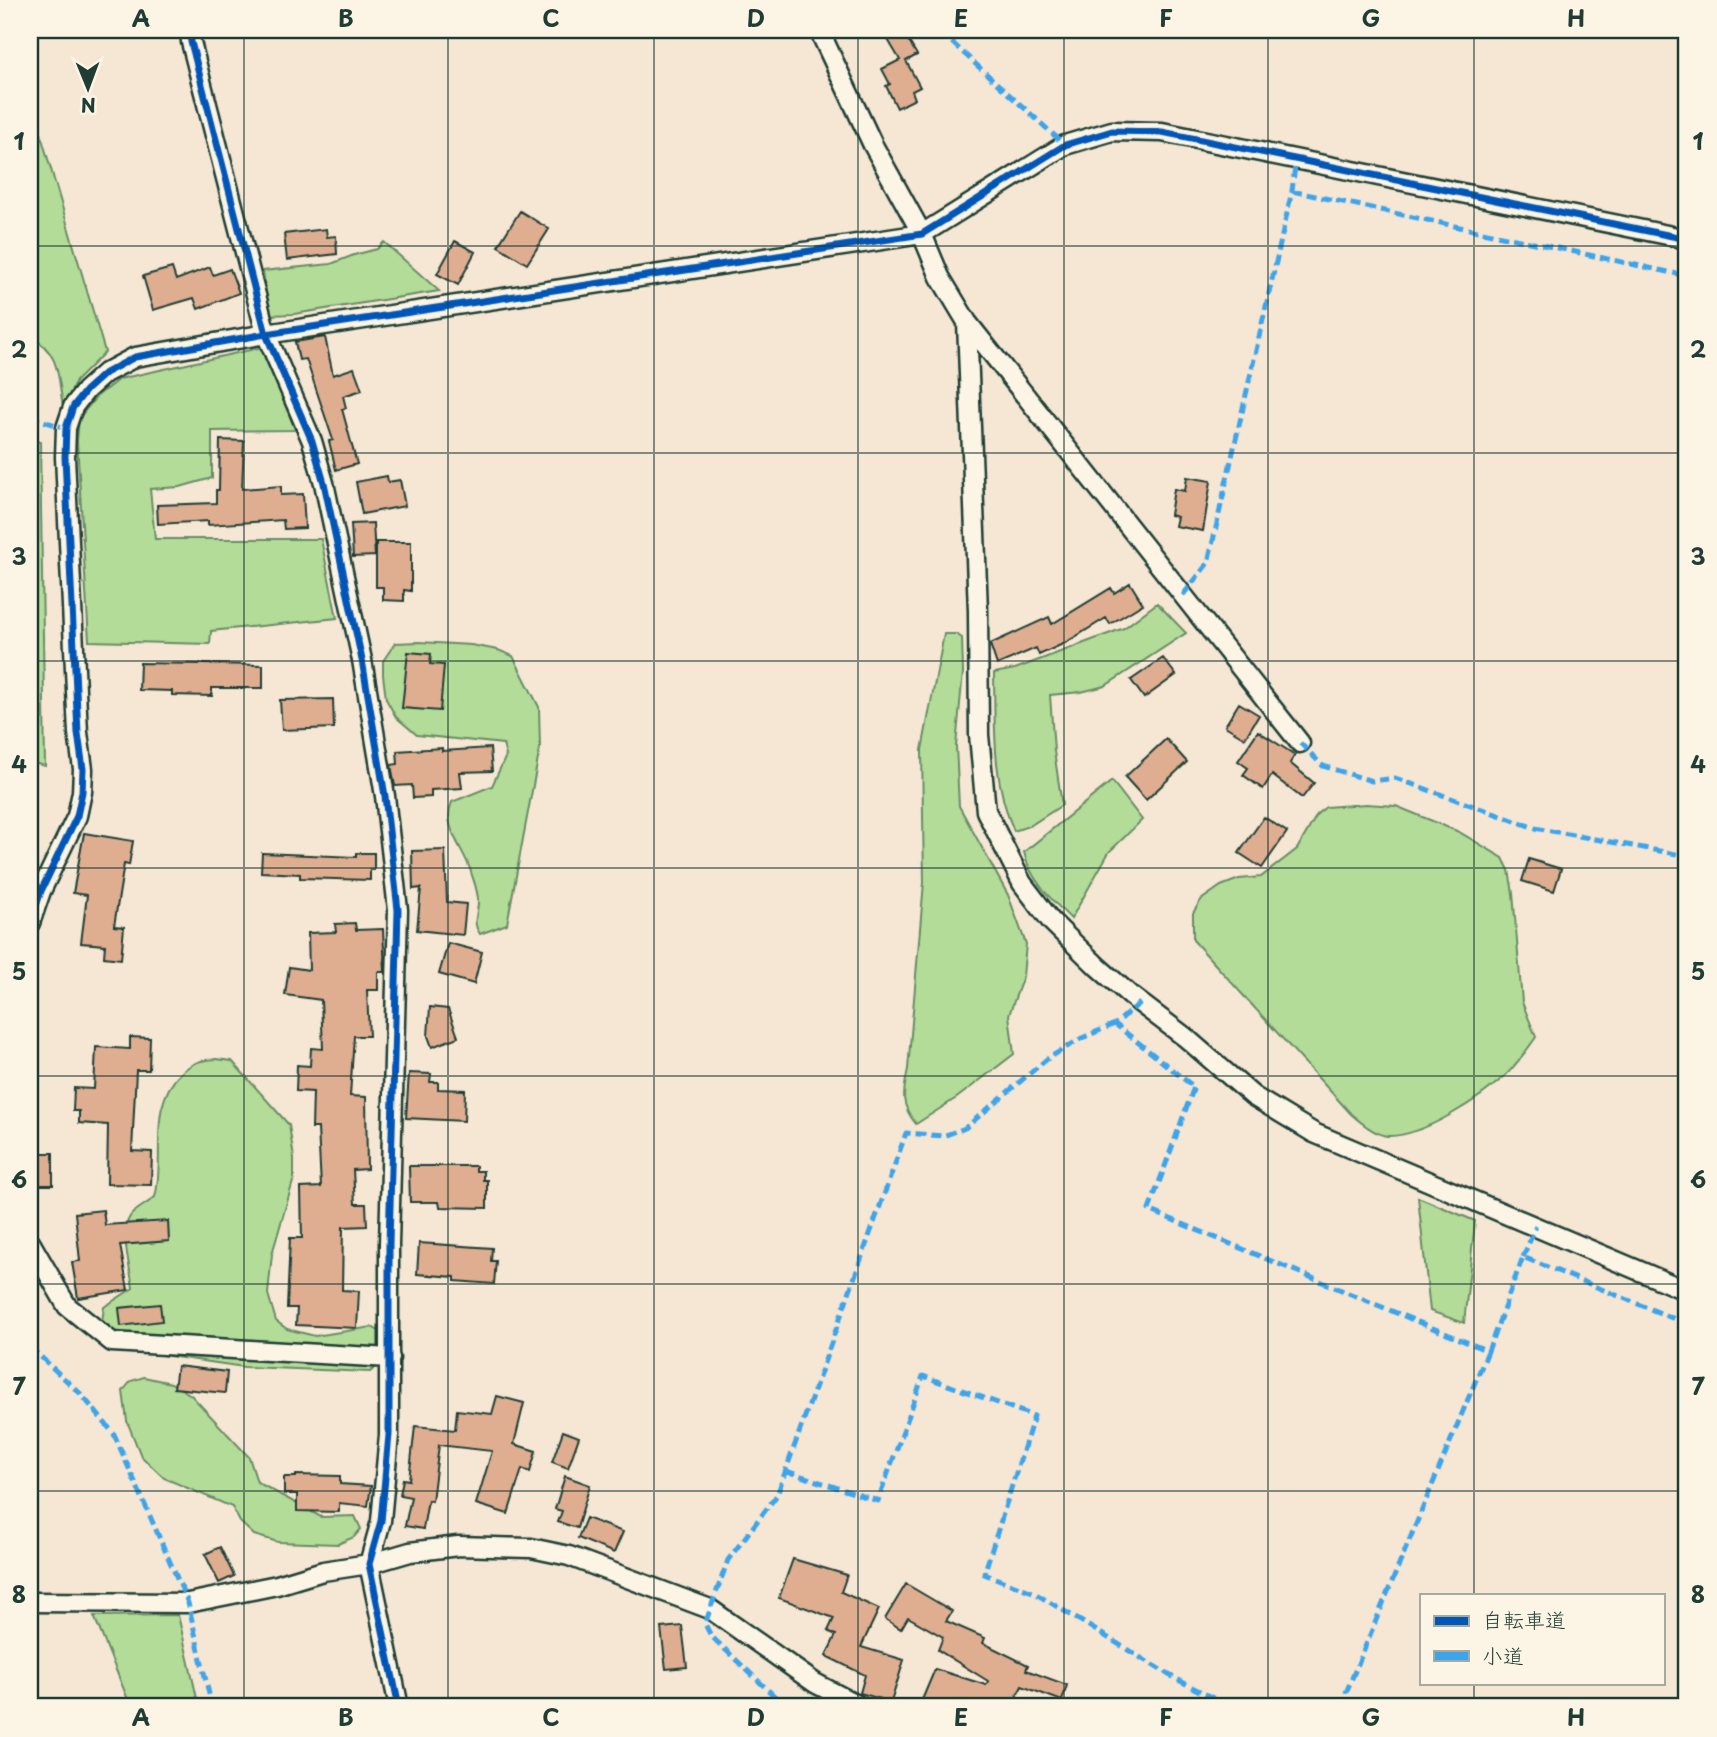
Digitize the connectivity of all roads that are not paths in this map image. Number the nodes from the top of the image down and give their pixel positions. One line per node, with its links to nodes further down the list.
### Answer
1 (190, 30): 6 (street)
2 (819, 30): 3 (street)
3 (922, 234): 4 (street); 5 (street); 6 (street)
4 (1687, 239)
5 (967, 322): 7 (street); 10 (street)
6 (266, 334): 8 (street); 11 (street)
7 (1300, 743)
8 (30, 923)
9 (30, 1242): 11 (street)
10 (1687, 1291)
11 (390, 1358): 12 (street)
12 (369, 1564): 13 (street); 14 (street); 15 (street)
13 (30, 1602)
14 (399, 1707)
15 (861, 1707)

